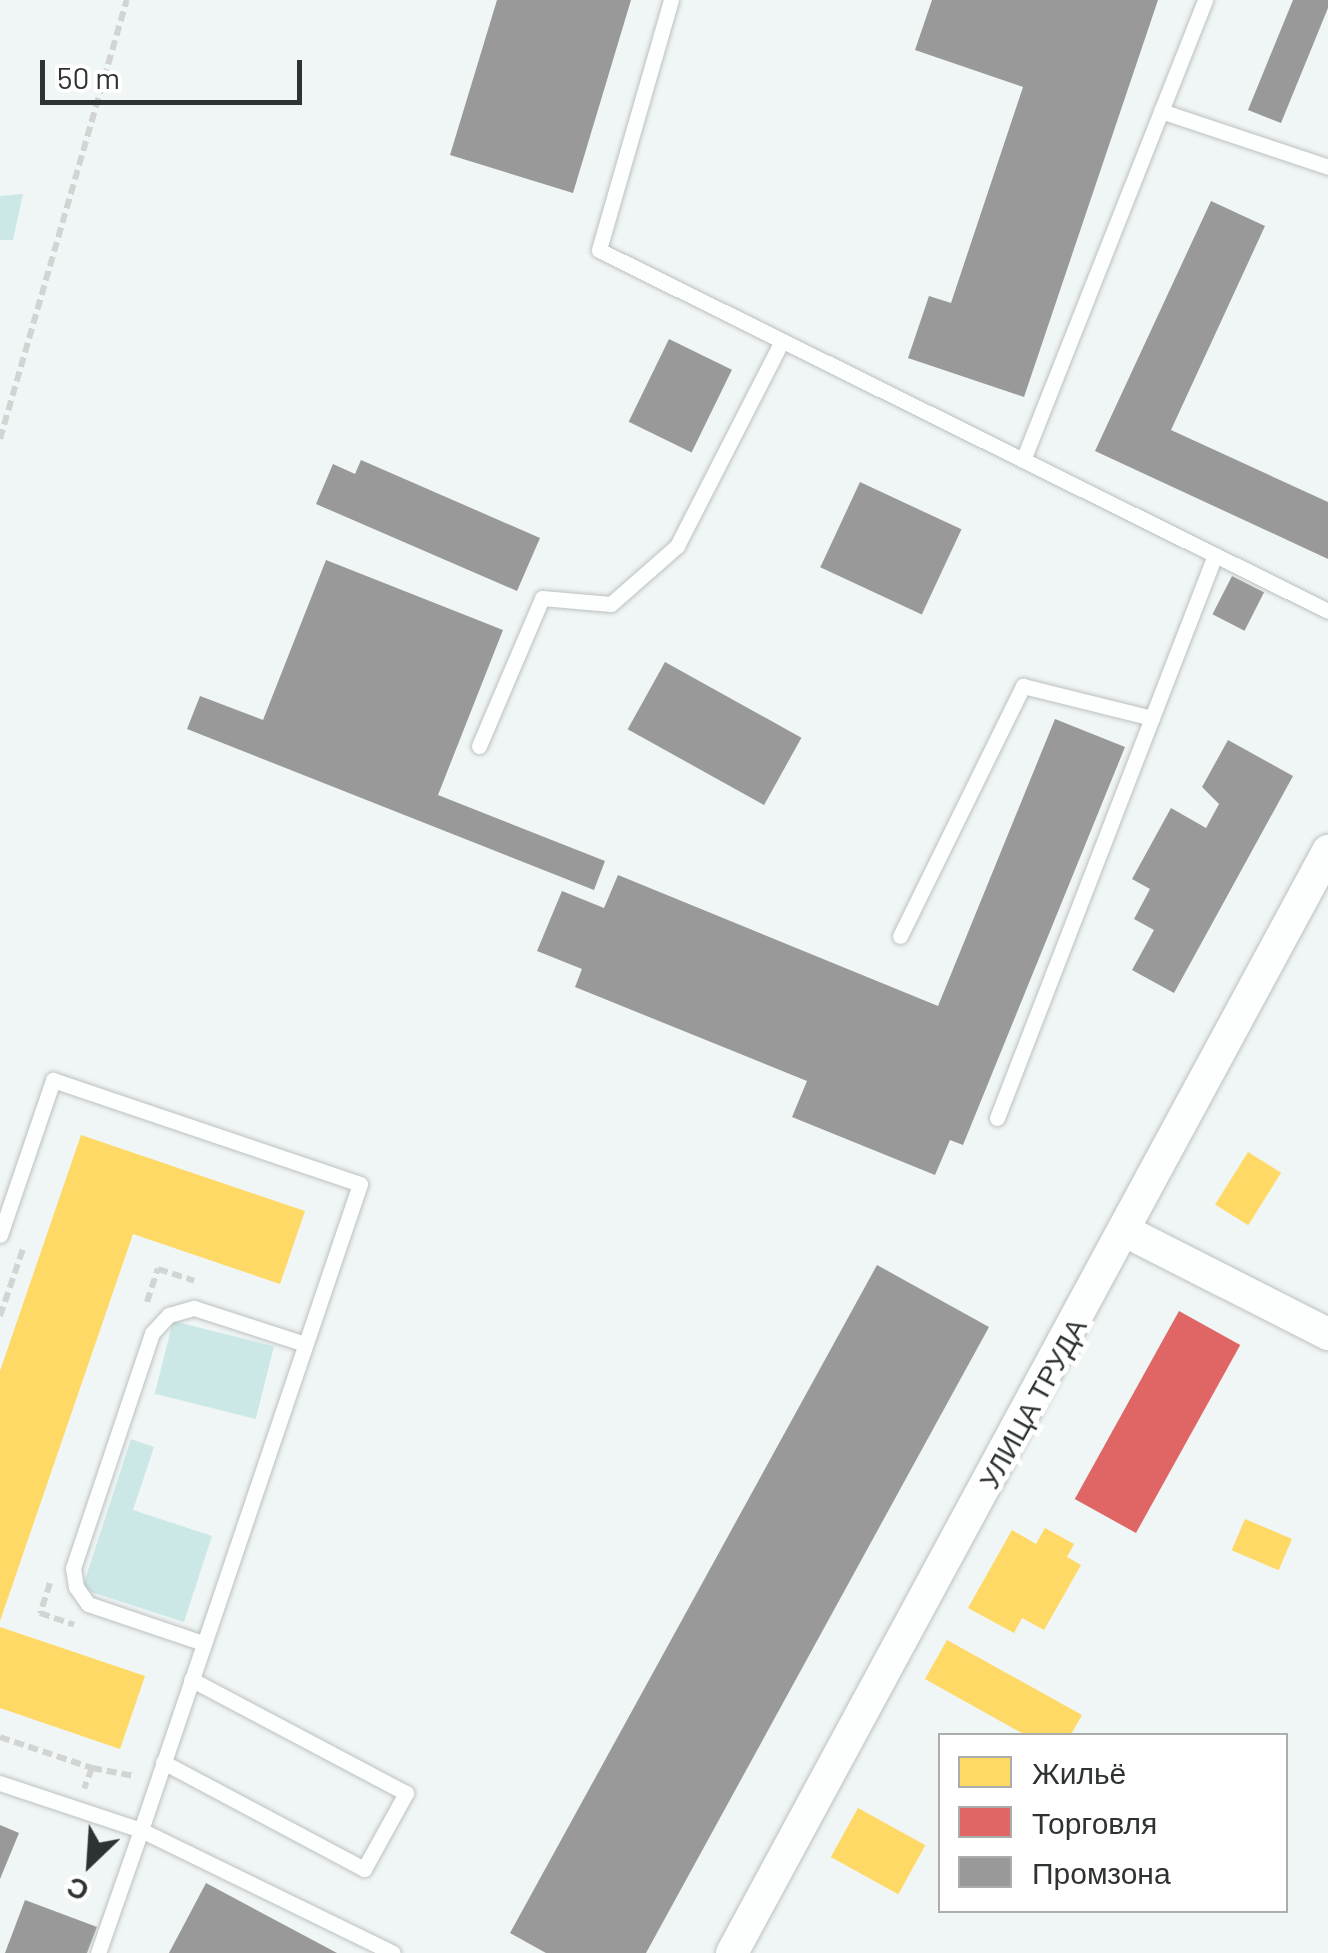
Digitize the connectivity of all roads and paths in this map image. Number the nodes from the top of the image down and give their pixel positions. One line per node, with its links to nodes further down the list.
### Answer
1 (127, 0): 7 (path)
2 (672, 0): 6 (lane)
3 (1206, 0): 4 (lane)
4 (1162, 111): 5 (lane); 8 (lane)
5 (1328, 167)
6 (782, 341): 8 (lane); 12 (lane)
7 (0, 439)
8 (1023, 460): 9 (lane)
9 (1215, 556): 10 (lane); 11 (lane)
10 (1328, 611)
11 (1152, 718): 14 (lane); 15 (lane)
12 (480, 746)
13 (1328, 851): 16 (street, УЛИЦА ТРУДА)
14 (900, 936)
15 (997, 1118)
16 (1125, 1230): 18 (street); 29 (street, УЛИЦА ТРУДА)
17 (0, 1235): 19 (lane)
18 (1328, 1334)
19 (305, 1344): 20 (lane); 20 (lane)
20 (204, 1643): 21 (lane)
21 (191, 1678): 23 (lane); 23 (lane)
22 (0, 1737): 25 (path)
23 (163, 1762): 26 (lane)
24 (0, 1783): 25 (lane)
25 (77, 1809): 26 (lane)
26 (141, 1830): 27 (lane); 28 (lane)
27 (98, 1953)
28 (393, 1953)
29 (732, 1953)

